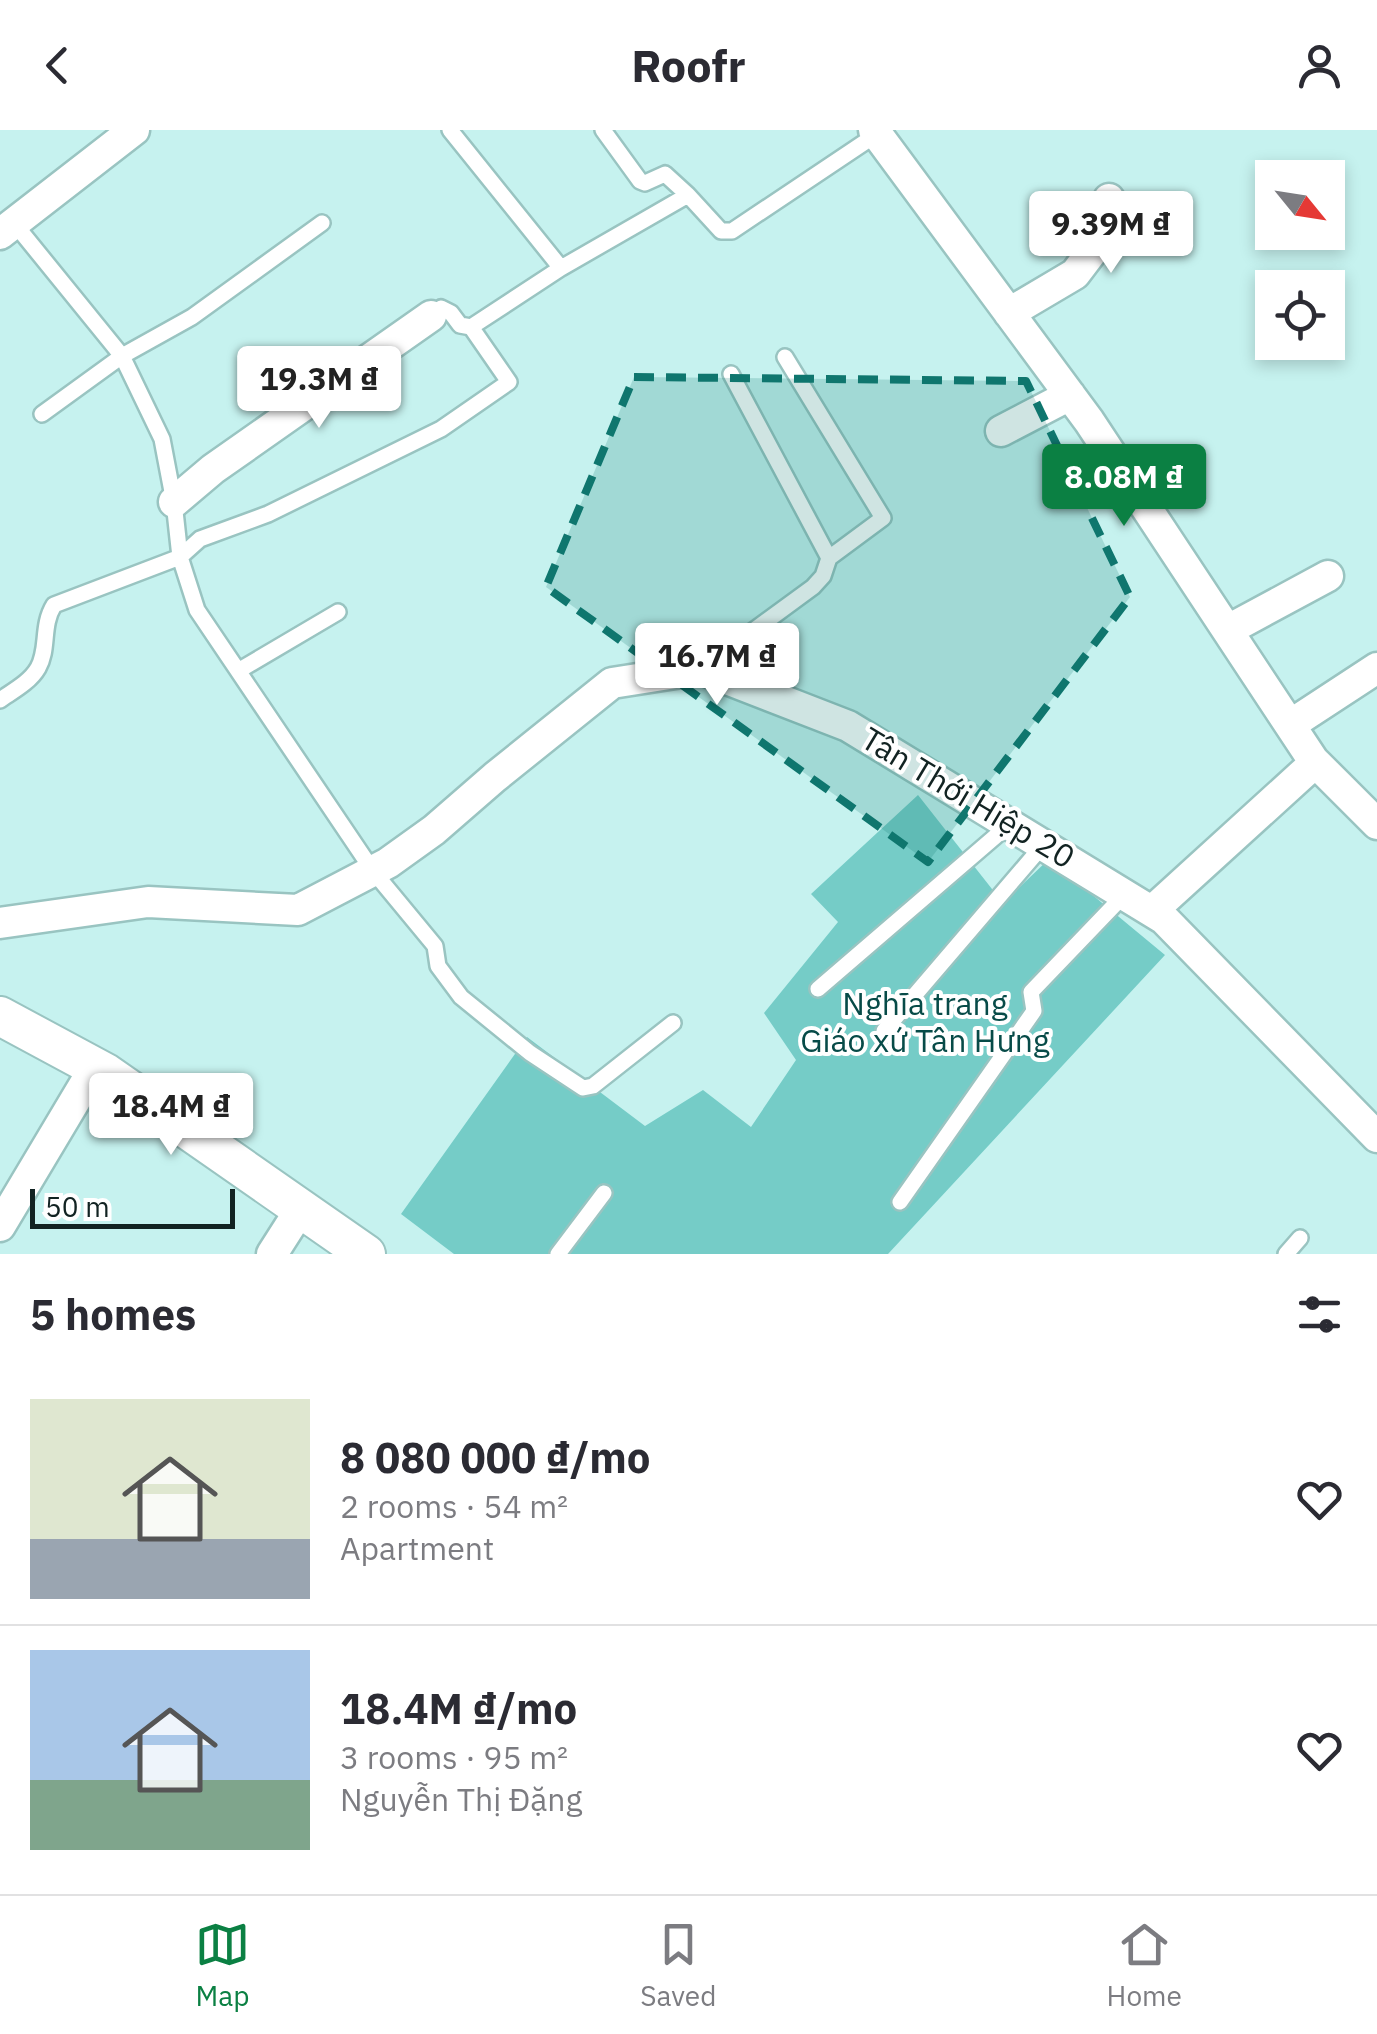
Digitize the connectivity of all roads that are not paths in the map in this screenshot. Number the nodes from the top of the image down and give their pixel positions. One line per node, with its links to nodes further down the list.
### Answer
1 (134, 130): 8 (street)
2 (450, 130): 9 (lane)
3 (603, 130): 5 (lane)
4 (876, 132): 5 (lane); 10 (street)
5 (688, 195): 9 (lane)
6 (1109, 199): 10 (street)
7 (322, 222): 13 (lane)
8 (7, 228): 13 (lane)
9 (561, 268): 12 (lane)
10 (1010, 313): 16 (street)
11 (431, 316): 12 (lane); 19 (street)
12 (471, 327): 20 (lane)
13 (122, 356): 17 (lane); 19 (lane)
14 (785, 356): 21 (lane)
15 (732, 374): 21 (lane)
16 (1070, 395): 18 (street); 24 (street)
17 (42, 414)
18 (1001, 431)
19 (174, 502): 20 (lane)
20 (180, 558): 27 (lane); 28 (lane)
21 (829, 558): 26 (lane)
22 (1328, 576): 24 (street)
23 (338, 612): 27 (lane)
24 (1228, 630): 29 (street)
25 (1377, 668): 29 (street)
26 (701, 669): 31 (street, Tân Thới Hiệp 20); 34 (street)
27 (238, 670): 34 (lane)
28 (0, 700)
29 (1290, 725): 30 (street)
30 (1313, 760): 32 (street); 36 (street)
31 (1011, 823): 33 (street, Tân Thới Hiệp 20); 38 (lane)
32 (1377, 824)
33 (1044, 844): 35 (street, Tân Thới Hiệp 20); 41 (lane)
34 (373, 872): 37 (street); 40 (lane)
35 (1125, 894): 36 (street, Tân Thới Hiệp 20); 45 (lane)
36 (1152, 911): 43 (street, Tân Thới Hiệp 20)
37 (0, 923)
38 (818, 989)
39 (0, 1016): 42 (street)
40 (673, 1023)
41 (884, 1031)
42 (95, 1067): 46 (street); 47 (street)
43 (1377, 1137)
44 (604, 1193): 51 (lane)
45 (900, 1202)
46 (302, 1207): 49 (street); 50 (street)
47 (0, 1226)
48 (1300, 1238): 52 (lane)
49 (272, 1254)
50 (366, 1254)
51 (558, 1254)
52 (1286, 1254)

